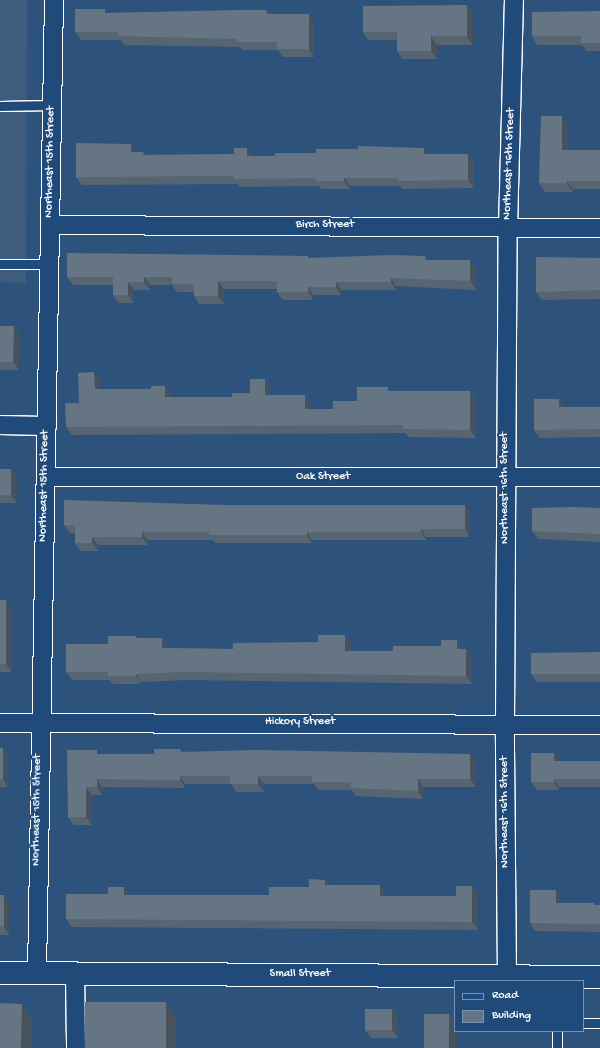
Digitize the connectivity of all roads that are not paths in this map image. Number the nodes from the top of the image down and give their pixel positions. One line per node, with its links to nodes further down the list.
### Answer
1 (54, 0): 3 (street, Northeast 15th Street)
2 (514, 0): 6 (street, Northeast 16th Street)
3 (52, 105): 4 (lane); 5 (street, Northeast 15th Street)
4 (0, 106)
5 (50, 225): 6 (street, Birch Street); 9 (street, Northeast 15th Street)
6 (508, 228): 7 (street, Birch Street); 13 (street, Northeast 16th Street)
7 (600, 228)
8 (0, 264): 9 (lane)
9 (49, 264): 11 (street, Northeast 15th Street)
10 (0, 425): 11 (street)
11 (46, 426): 12 (street, Northeast 15th Street)
12 (46, 477): 13 (street, Oak Street); 16 (street, Northeast 15th Street)
13 (506, 477): 14 (street, Oak Street); 17 (street, Northeast 16th Street)
14 (600, 477)
15 (0, 722): 16 (street, Hickory Street)
16 (39, 722): 17 (street, Hickory Street); 20 (street, Northeast 15th Street)
17 (505, 724): 18 (street, Hickory Street); 22 (street, Northeast 16th Street)
18 (600, 725)
19 (0, 973): 20 (street, Small Street)
20 (37, 973): 21 (street, Small Street)
21 (75, 973): 22 (street, Small Street); 28 (street)
22 (507, 976): 24 (street, Small Street)
23 (600, 977): 24 (street, Small Street)
24 (554, 979)
25 (584, 1023): 26 (lane)
26 (600, 1023)
27 (557, 1032): 29 (lane)
28 (76, 1048)
29 (557, 1048)

